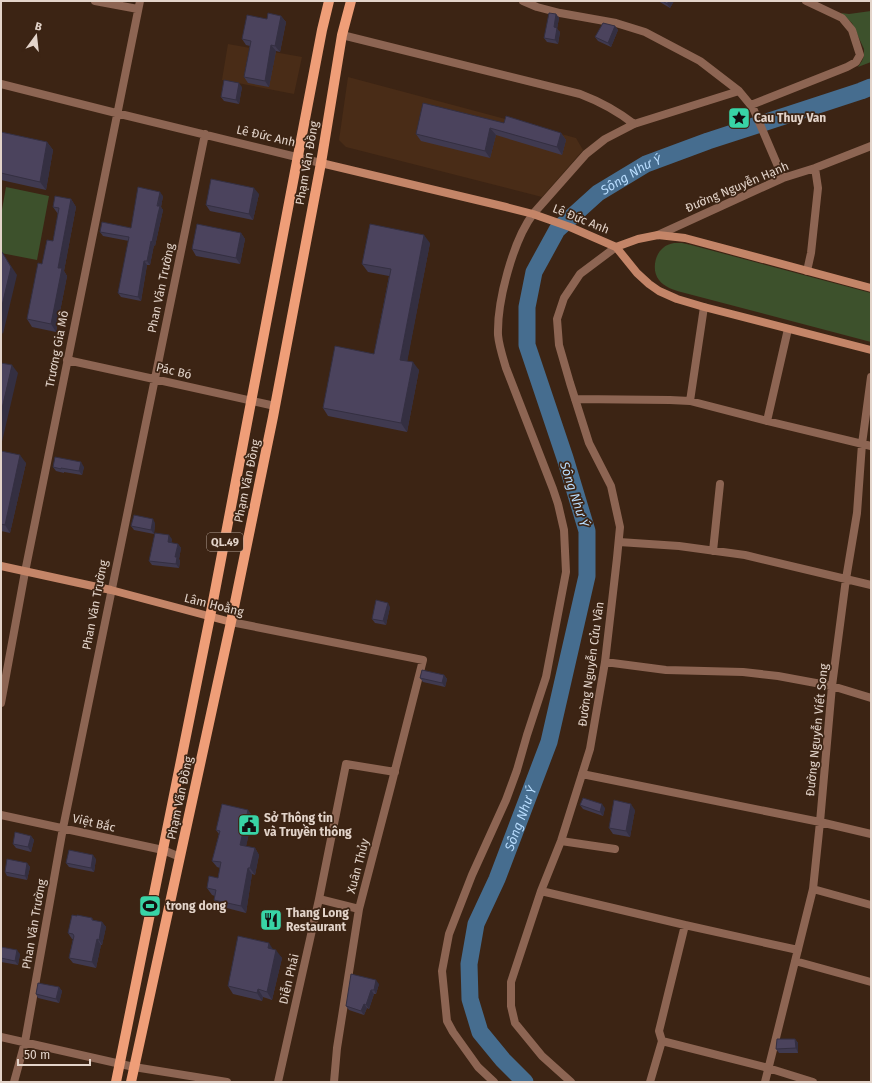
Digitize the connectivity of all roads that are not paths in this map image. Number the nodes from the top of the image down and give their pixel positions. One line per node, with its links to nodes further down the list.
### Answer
1 (95, 1): 6 (street)
2 (329, 1): 15 (main road, Phạm Văn Đồng / QL.49)
3 (351, 1): 7 (main road, Phạm Văn Đồng / QL.49)
4 (523, 1): 9 (street)
5 (806, 1): 10 (street)
6 (139, 5): 11 (street, Trương Gia Mô)
7 (342, 35): 12 (street); 16 (main road, Phạm Văn Đồng / QL.49)
8 (1, 84): 11 (street, Lê Đức Anh)
9 (739, 90): 10 (street); 12 (street)
10 (752, 107): 18 (street)
11 (116, 113): 13 (street, Lê Đức Anh); 27 (street, Trương Gia Mô)
12 (634, 124): 19 (street)
13 (205, 134): 15 (street, Lê Đức Anh); 29 (street, Phan Văn Trường)
14 (871, 146): 17 (street, Đường Nguyễn Hạnh)
15 (298, 156): 16 (street, Lê Đức Anh); 31 (main road, Phạm Văn Đồng / QL.49)
16 (321, 163): 19 (street, Lê Đức Anh); 33 (main road, Phạm Văn Đồng / QL.49)
17 (815, 168): 18 (street, Đường Nguyễn Hạnh); 22 (street)
18 (783, 178): 20 (street, Đường Nguyễn Hạnh)
19 (533, 214): 21 (street, Lê Đức Anh); 83 (street)
20 (658, 235): 21 (street, Lê Đức Anh); 22 (street, Lê Đức Anh)
21 (616, 247): 24 (street, Lê Đức Anh); 30 (street, Đường Nguyễn Cửu Vân)
22 (807, 271): 23 (street, Lê Đức Anh)
23 (871, 288)
24 (704, 307): 25 (street, Lê Đức Anh); 32 (street)
25 (788, 329): 26 (street, Lê Đức Anh); 34 (street)
26 (871, 350)
27 (67, 360): 29 (street, Pác Bó); 41 (street, Trương Gia Mô)
28 (871, 377): 35 (street, Đường Nguyễn Viết Song)
29 (154, 378): 31 (street, Pác Bó); 44 (street, Phan Văn Trường)
30 (575, 398): 32 (street); 38 (street, Đường Nguyễn Cửu Vân)
31 (252, 401): 33 (street, Pác Bó); 45 (main road, Phạm Văn Đồng / QL.49)
32 (690, 401): 34 (street)
33 (275, 406): 46 (main road, Phạm Văn Đồng / QL.49)
34 (766, 421): 35 (street)
35 (862, 444): 36 (street); 42 (street, Đường Nguyễn Viết Song)
36 (871, 446)
37 (720, 484): 39 (street)
38 (619, 542): 39 (street); 48 (street, Đường Nguyễn Cửu Vân)
39 (714, 551): 42 (street)
40 (1, 566): 41 (street, Lâm Hoằng)
41 (25, 572): 44 (street, Lâm Hoằng); 51 (street, Trương Gia Mô)
42 (846, 579): 43 (street); 49 (street, Đường Nguyễn Viết Song)
43 (871, 585)
44 (111, 590): 45 (street, Lâm Hoằng); 56 (street, Phan Văn Trường)
45 (210, 617): 46 (street, Lâm Hoằng); 60 (main road, Phạm Văn Đồng / QL.49)
46 (231, 622): 47 (street, Lâm Hoằng); 61 (main road, Phạm Văn Đồng / QL.49)
47 (423, 660): 52 (street, Xuân Thủy)
48 (605, 662): 49 (street); 53 (street, Đường Nguyễn Cửu Vân)
49 (832, 686): 50 (street); 55 (street, Đường Nguyễn Viết Song)
50 (871, 698)
51 (1, 702)
52 (395, 772): 64 (street, Diễn Phái); 66 (street, Xuân Thủy)
53 (582, 774): 55 (street); 58 (street, Đường Nguyễn Cửu Vân)
54 (1, 816): 56 (street, Việt Bắc)
55 (820, 822): 57 (street); 62 (street, Đường Nguyễn Viết Song)
56 (63, 828): 60 (street, Việt Bắc); 73 (street, Phan Văn Trường)
57 (871, 833)
58 (561, 841): 59 (street); 63 (street, Đường Nguyễn Cửu Vân)
59 (615, 849)
60 (163, 850): 61 (street, Việt Bắc); 74 (main road, Phạm Văn Đồng / QL.49)
61 (180, 857): 75 (main road, Phạm Văn Đồng / QL.49)
62 (813, 889): 65 (street); 68 (street, Đường Nguyễn Viết Song)
63 (541, 891): 67 (street); 84 (street, Đường Nguyễn Cửu Vân)
64 (319, 899): 66 (street); 81 (street, Diễn Phái)
65 (871, 905)
66 (359, 909): 82 (street, Xuân Thủy)
67 (685, 925): 68 (street); 72 (street)
68 (798, 950): 69 (street, Đường Nguyễn Viết Song)
69 (795, 961): 70 (street); 76 (street, Đường Nguyễn Viết Song)
70 (871, 982)
71 (1, 1037): 73 (street)
72 (662, 1041): 76 (street); 85 (street)
73 (25, 1042): 74 (street); 77 (street, Phan Văn Trường)
74 (120, 1064): 75 (street); 78 (main road, Phạm Văn Đồng / QL.49)
75 (134, 1067): 79 (main road, Phạm Văn Đồng / QL.49); 80 (street)
76 (768, 1068): 86 (street, Đường Nguyễn Viết Song); 87 (street)
77 (14, 1082)
78 (116, 1082)
79 (131, 1082)
80 (227, 1082)
81 (278, 1082)
82 (334, 1082)
83 (494, 1082)
84 (571, 1082)
85 (650, 1082)
86 (765, 1082)
87 (813, 1082)

